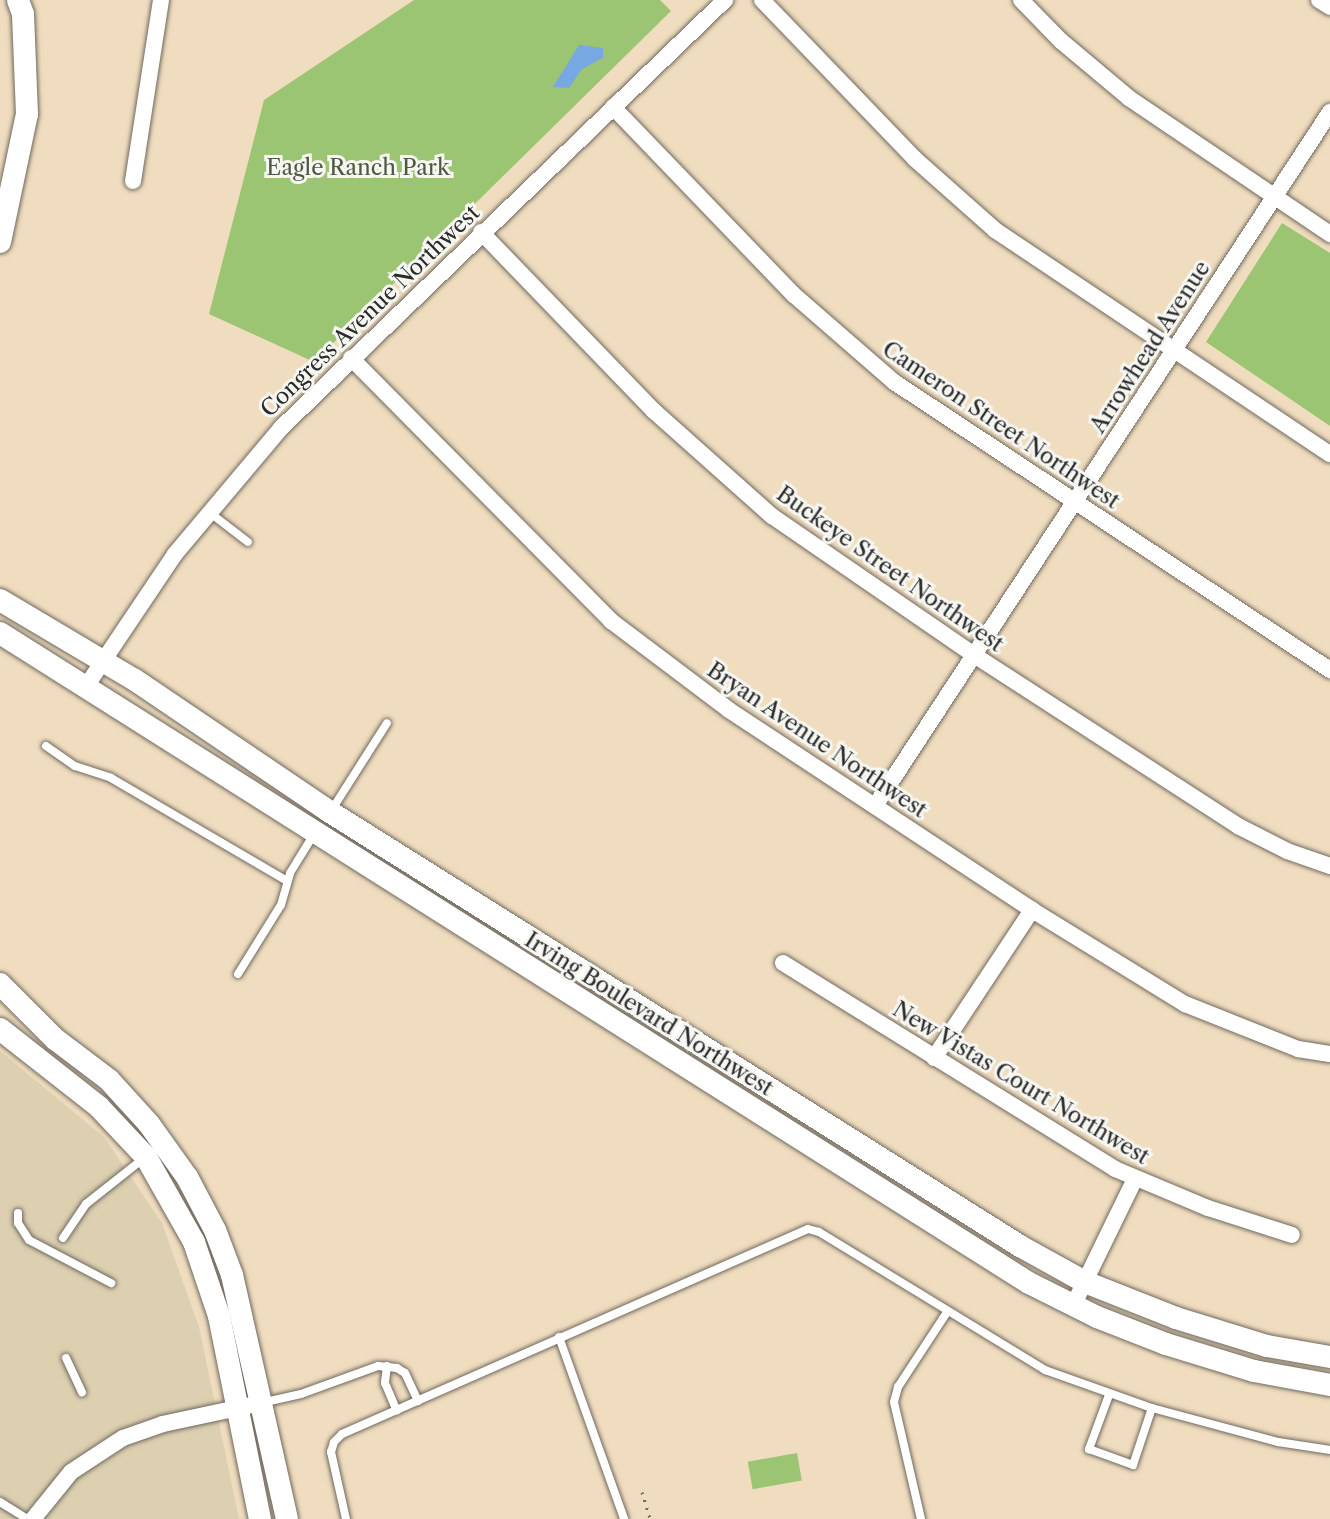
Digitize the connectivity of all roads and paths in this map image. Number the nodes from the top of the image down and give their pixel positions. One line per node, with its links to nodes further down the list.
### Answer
1 (18, 0): 14 (street)
2 (161, 0): 10 (street)
3 (725, 0): 8 (street, Congress Avenue Northwest)
4 (762, 0): 15 (street)
5 (1021, 0): 11 (street)
6 (1319, 0): 7 (street)
7 (1330, 7)
8 (613, 107): 12 (street, Congress Avenue Northwest); 18 (street, Cameron Street Northwest)
9 (1330, 112): 11 (street, Arrowhead Avenue)
10 (133, 181)
11 (1275, 197): 13 (street); 15 (street, Arrowhead Avenue)
12 (481, 232): 16 (street, Congress Avenue Northwest); 23 (street, Buckeye Street Northwest)
13 (1330, 234)
14 (0, 242)
15 (1174, 351): 17 (street); 18 (street, Arrowhead Avenue)
16 (351, 358): 19 (street, Congress Avenue Northwest); 29 (street, Bryan Avenue Northwest)
17 (1330, 454)
18 (1074, 503): 23 (street, Arrowhead Avenue); 25 (street, Cameron Street Northwest)
19 (208, 511): 20 (lane); 24 (street, Congress Avenue Northwest)
20 (248, 542)
21 (0, 600): 24 (street, Irving Boulevard Northwest)
22 (0, 633): 26 (street, Irving Boulevard Northwest)
23 (974, 655): 29 (street, Arrowhead Avenue); 31 (street, Buckeye Street Northwest)
24 (104, 660): 26 (street, Congress Avenue Northwest); 30 (street, Irving Boulevard Northwest)
25 (1330, 670)
26 (85, 688): 30 (street, Irving Boulevard Northwest)
27 (387, 723): 30 (lane)
28 (46, 746): 32 (lane)
29 (875, 806): 33 (street, Bryan Avenue Northwest)
30 (322, 823): 32 (lane); 45 (street, Irving Boulevard Northwest); 47 (street, Irving Boulevard Northwest)
31 (1330, 866)
32 (287, 881): 35 (lane)
33 (1032, 910): 38 (street, Bryan Avenue Northwest); 39 (street)
34 (783, 963): 39 (street, New Vistas Court Northwest)
35 (238, 974)
36 (0, 984): 57 (street)
37 (0, 1029): 40 (street)
38 (1330, 1054)
39 (934, 1058): 41 (street, New Vistas Court Northwest)
40 (146, 1157): 44 (lane); 59 (street)
41 (1135, 1179): 43 (street, New Vistas Court Northwest); 45 (street)
42 (18, 1213): 46 (lane)
43 (1292, 1235)
44 (63, 1238)
45 (1085, 1282): 47 (street); 50 (street, Irving Boulevard Northwest)
46 (111, 1283)
47 (1073, 1306): 53 (street, Irving Boulevard Northwest)
48 (947, 1312): 49 (lane); 55 (lane); 71 (lane)
49 (559, 1337): 56 (lane); 69 (lane)
50 (1330, 1357)
51 (66, 1358): 54 (lane)
52 (387, 1366): 56 (lane); 57 (lane); 60 (lane)
53 (1330, 1385)
54 (82, 1392)
55 (1109, 1395): 58 (lane); 58 (lane)
56 (418, 1401): 60 (lane)
57 (261, 1403): 59 (street); 67 (street)
58 (1152, 1408): 61 (lane)
59 (236, 1409): 65 (street); 66 (street)
60 (397, 1411): 68 (lane)
61 (1330, 1450)
62 (642, 1492): 70 (path)
63 (0, 1502): 64 (lane)
64 (27, 1519)
65 (33, 1519)
66 (260, 1519)
67 (287, 1519)
68 (346, 1519)
69 (624, 1519)
70 (650, 1519)
71 (921, 1519)

